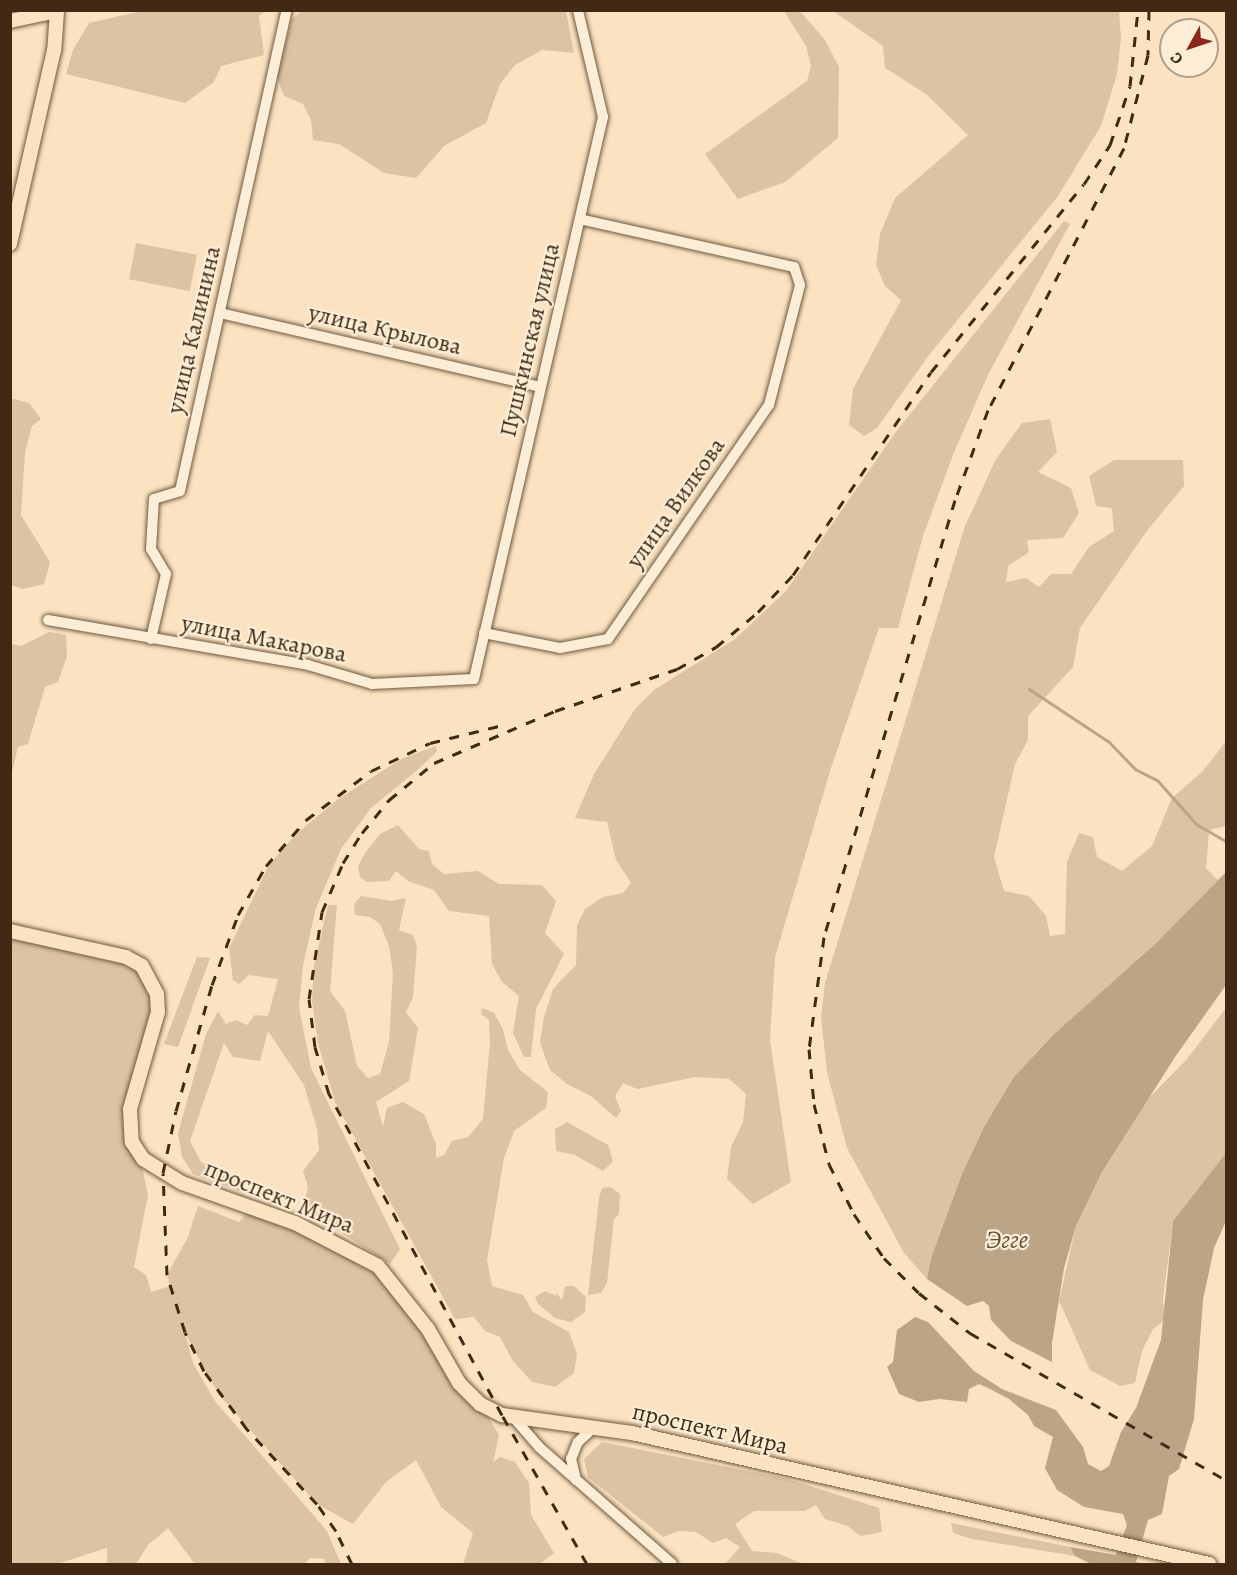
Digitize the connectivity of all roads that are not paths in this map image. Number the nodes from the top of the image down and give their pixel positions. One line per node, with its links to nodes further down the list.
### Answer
1 (287, 10): 7 (street, улица Калинина)
2 (579, 10): 5 (street, Пушкинская улица)
3 (58, 11): 4 (main road); 6 (main road)
4 (10, 21)
5 (579, 219): 8 (street, Пушкинская улица); 10 (street, улица Вилкова)
6 (10, 244)
7 (220, 313): 8 (street, улица Крылова); 11 (street, улица Калинина)
8 (541, 387): 10 (street, Пушкинская улица)
9 (48, 620): 11 (street, улица Макарова)
10 (484, 633): 12 (street, Пушкинская улица)
11 (151, 639): 12 (street, улица Макарова)
12 (474, 679)
13 (10, 931): 14 (main road, проспект Мира)
14 (514, 1418): 15 (main road, проспект Мира); 16 (street)
15 (594, 1427): 16 (street); 18 (main road, проспект Мира)
16 (576, 1481): 17 (street)
17 (672, 1564)
18 (1209, 1564)

